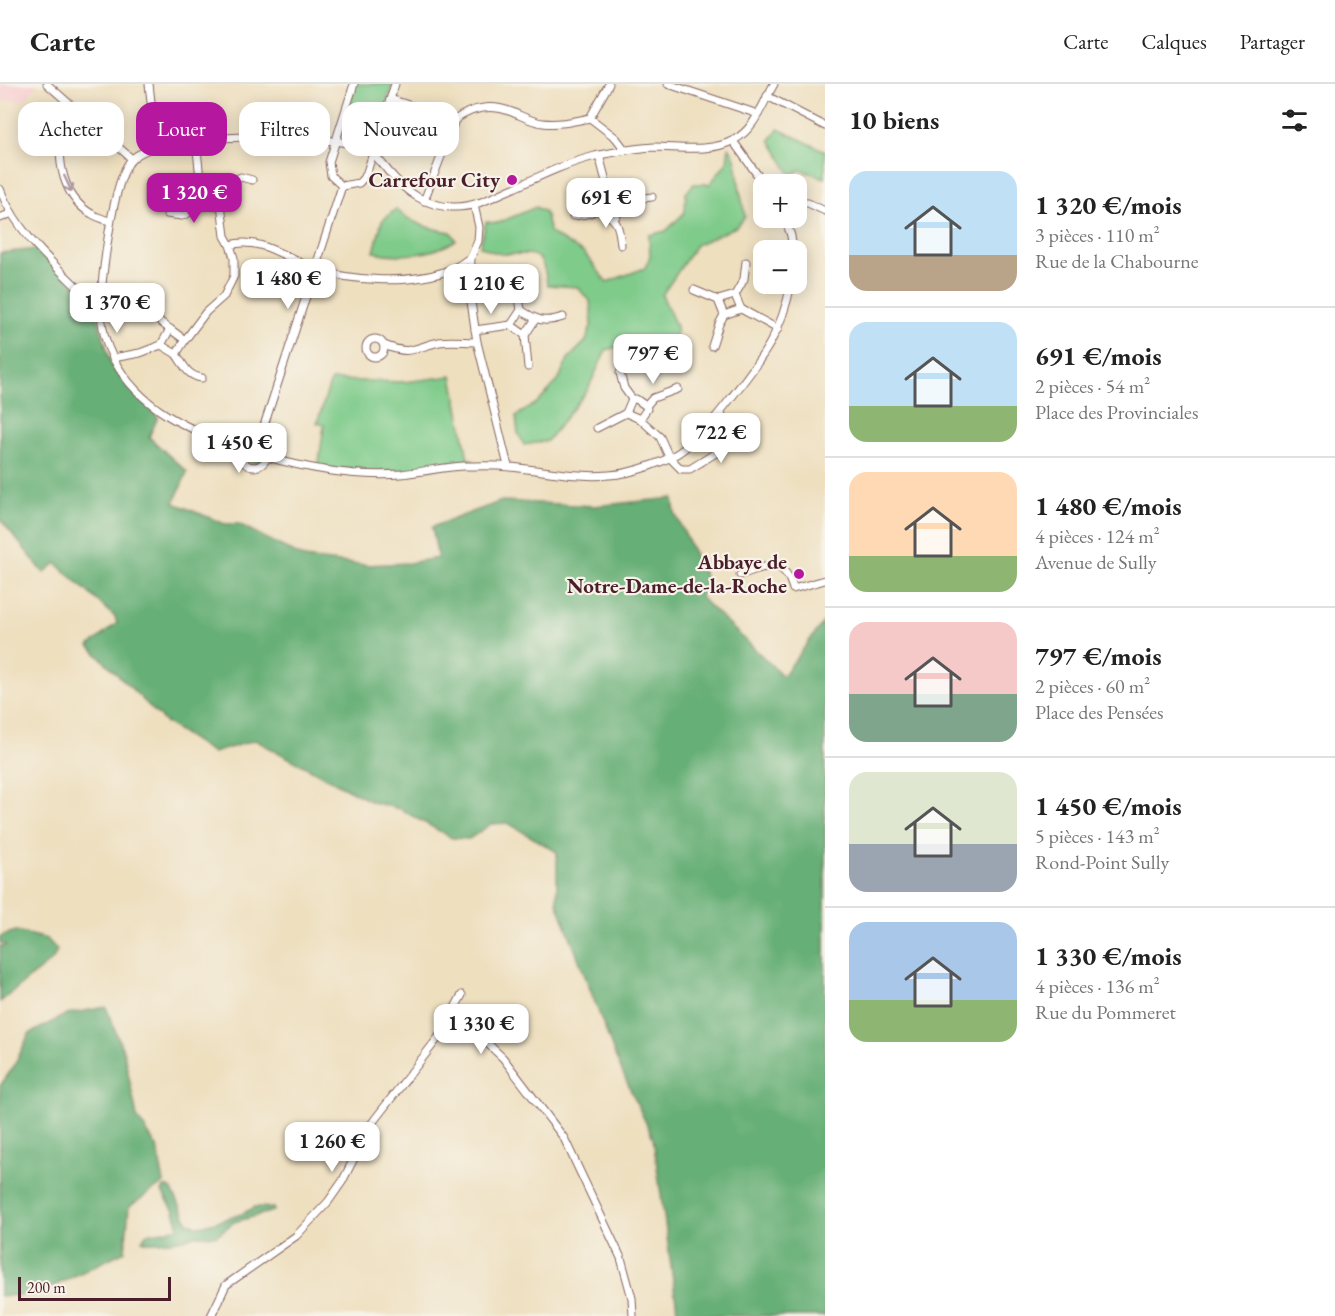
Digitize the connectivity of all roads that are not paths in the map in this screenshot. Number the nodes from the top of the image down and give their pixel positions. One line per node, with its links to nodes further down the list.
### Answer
1 (47, 84): 11 (street)
2 (149, 84): 12 (street)
3 (345, 84): 8 (street)
4 (395, 84): 10 (street)
5 (609, 84): 17 (street)
6 (668, 84): 15 (street)
7 (774, 84): 9 (street)
8 (353, 85): 21 (street)
9 (767, 96): 15 (street); 18 (street)
10 (390, 99): 13 (street); 14 (street)
11 (68, 102)
12 (151, 102)
13 (389, 102)
14 (399, 102)
15 (758, 114): 20 (street)
16 (459, 116): 17 (street)
17 (590, 118): 23 (street)
18 (825, 126)
19 (227, 139): 21 (street)
20 (733, 141): 23 (street); 33 (street)
21 (336, 142): 22 (street); 35 (street)
22 (342, 144)
23 (625, 150): 31 (street)
24 (124, 151): 32 (street)
25 (61, 156): 54 (street, one-way to 54)
26 (137, 156): 32 (street)
27 (198, 156): 38 (street)
28 (372, 156): 35 (street)
29 (376, 156): 41 (street)
30 (441, 156): 41 (street)
31 (599, 156): 39 (street); 45 (street)
32 (132, 159): 54 (street)
33 (757, 174)
34 (252, 180): 36 (street)
35 (342, 186): 59 (street)
36 (219, 188): 38 (street); 44 (street)
37 (0, 189): 49 (street)
38 (201, 189): 46 (street)
39 (609, 193): 43 (street); 47 (street)
40 (651, 197): 43 (street)
41 (424, 201): 45 (street)
42 (807, 203): 48 (street)
43 (625, 204): 53 (street)
44 (221, 205): 46 (street); 55 (street)
45 (474, 205): 57 (street)
46 (203, 206): 50 (street)
47 (600, 209): 51 (street); 53 (street)
48 (825, 211)
49 (12, 213): 52 (street); 61 (street)
50 (167, 214)
51 (573, 216)
52 (0, 218)
53 (614, 219): 56 (street)
54 (109, 221): 83 (street)
55 (230, 245): 59 (street); 77 (street)
56 (621, 245)
57 (471, 257): 59 (street); 75 (street)
58 (747, 262): 64 (street)
59 (315, 269): 94 (street)
60 (516, 279): 68 (street)
61 (78, 288)
62 (694, 290): 66 (street)
63 (788, 294): 74 (street)
64 (735, 295): 66 (street); 67 (street)
65 (154, 299): 73 (street)
66 (718, 300): 69 (street)
67 (741, 309): 69 (street); 74 (street)
68 (521, 310): 71 (street); 72 (street)
69 (724, 315): 81 (street)
70 (563, 317): 71 (street)
71 (535, 320): 76 (street)
72 (512, 325): 75 (street); 76 (street)
73 (170, 329): 77 (street); 79 (street)
74 (778, 329): 91 (street)
75 (475, 330): 78 (street)
76 (525, 335): 84 (street)
77 (185, 340): 82 (street)
78 (477, 342): 80 (street); 98 (street)
79 (161, 345): 82 (street); 83 (street)
80 (384, 345)
81 (712, 346)
82 (176, 354): 86 (street)
83 (113, 358): 95 (street)
84 (528, 367)
85 (620, 373): 88 (street)
86 (202, 378)
87 (678, 389): 89 (street)
88 (632, 399): 89 (street); 90 (street)
89 (646, 406): 92 (street)
90 (626, 413): 92 (street); 93 (street)
91 (720, 413): 97 (street); 97 (street)
92 (640, 419): 97 (street)
93 (597, 428)
94 (259, 441): 95 (street); 96 (street)
95 (242, 449): 96 (street)
96 (267, 457): 98 (street)
97 (669, 457): 98 (street)
98 (508, 466)
99 (740, 575): 100 (street)
100 (825, 580)
101 (462, 995): 102 (street)
102 (451, 1018): 103 (street); 104 (street)
103 (211, 1316)
104 (633, 1316)

